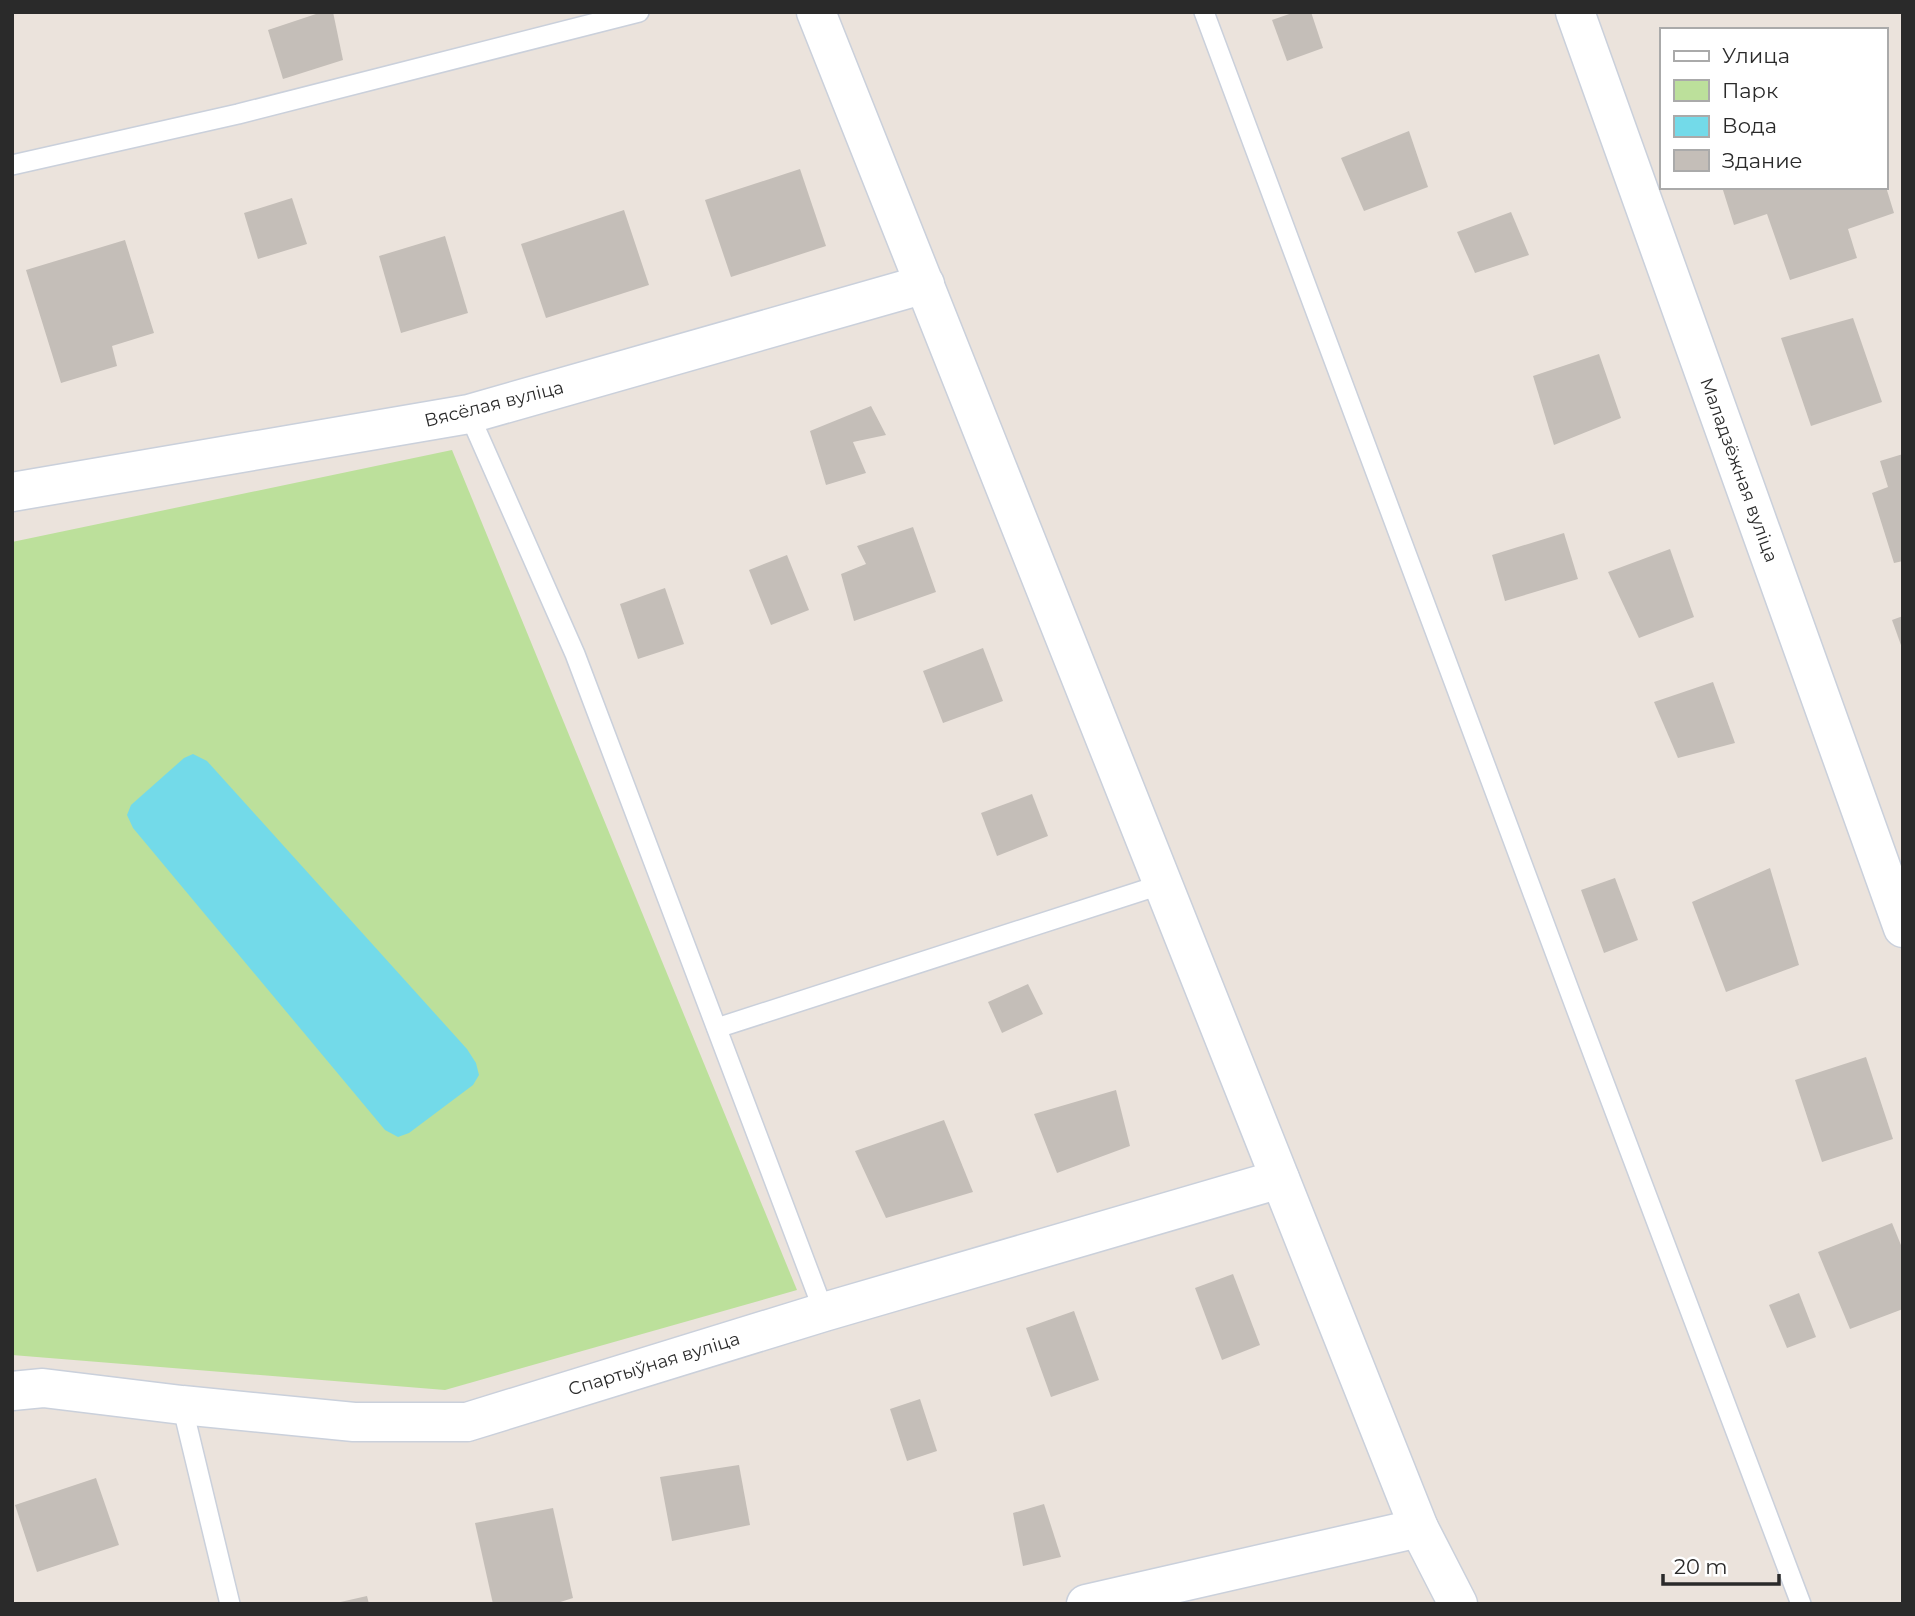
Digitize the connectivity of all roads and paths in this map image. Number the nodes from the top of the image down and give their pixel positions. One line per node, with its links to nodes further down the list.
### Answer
1 (639, 12): 5 (lane)
2 (816, 12): 6 (street)
3 (1204, 12): 20 (lane)
4 (1575, 12): 10 (street, Маладзёжная вуліца)
5 (12, 165)
6 (925, 284): 7 (street, Вясёлая вуліца); 9 (street)
7 (469, 414): 8 (street, Вясёлая вуліца); 11 (lane)
8 (12, 492)
9 (1163, 884): 11 (lane); 12 (street)
10 (1903, 928)
11 (716, 1028): 13 (lane)
12 (1280, 1180): 13 (street, Спартыўная вуліца); 16 (street)
13 (824, 1312): 15 (street, Спартыўная вуліца)
14 (12, 1391): 15 (street, Спартыўная вуліца)
15 (182, 1405): 17 (lane)
16 (1419, 1528): 18 (street); 19 (street)
17 (230, 1604)
18 (1086, 1604)
19 (1458, 1604)
20 (1801, 1604)

